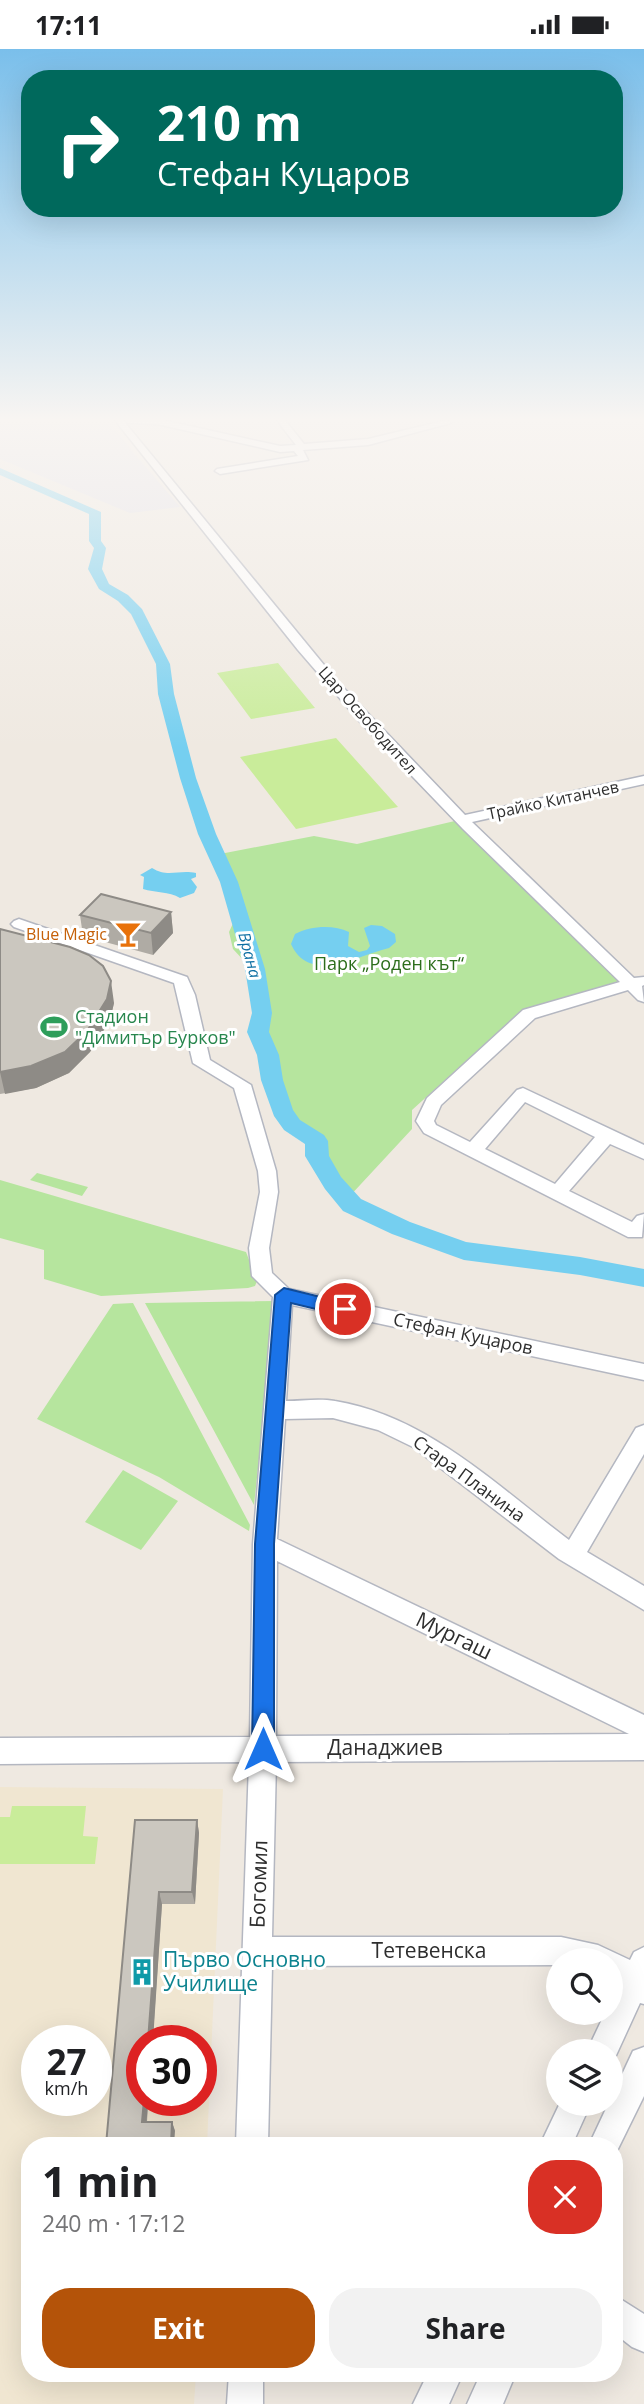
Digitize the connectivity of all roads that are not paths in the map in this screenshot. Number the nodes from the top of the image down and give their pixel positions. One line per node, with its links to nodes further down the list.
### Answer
1 (208, 529): 6 (street, Цар Освободител)
2 (215, 529): 3 (street, Цар Освободител)
3 (423, 762)
4 (644, 780): 6 (street, Трайко Китанчев)
5 (644, 789): 6 (street, Трайко Китанчев)
6 (472, 819): 8 (street, Цар Освободител)
7 (19, 924): 14 (street)
8 (641, 984): 10 (street)
9 (607, 1135): 10 (street); 11 (street); 12 (street)
10 (474, 1149): 12 (street)
11 (644, 1153)
12 (558, 1192): 13 (street)
13 (644, 1220)
14 (284, 1295): 15 (street, Стефан Куцаров); 16 (street, Богомил)
15 (644, 1371)
16 (275, 1410): 18 (street, Богомил); 19 (street, Стара Планина)
17 (644, 1433): 19 (street)
18 (265, 1544): 21 (street, Мургаш); 23 (street, Богомил)
19 (573, 1555): 20 (street, Стара Планина)
20 (644, 1599)
21 (644, 1728)
22 (644, 1747): 23 (street, Данаджиев)
23 (263, 1749): 24 (street, Данаджиев); 26 (street, Богомил)
24 (0, 1751)
25 (546, 1951): 26 (street, Тетевенска)
26 (258, 1952): 31 (street, Богомил)
27 (634, 1975): 28 (street)
28 (606, 2039)
29 (644, 2062): 33 (street)
30 (570, 2116): 32 (street)
31 (252, 2137)
32 (560, 2137)
33 (609, 2137)
34 (623, 2319): 35 (street)
35 (644, 2335)
36 (246, 2382): 39 (street)
37 (442, 2382): 40 (street)
38 (495, 2382): 41 (street)
39 (246, 2404)
40 (432, 2404)
41 (485, 2404)

